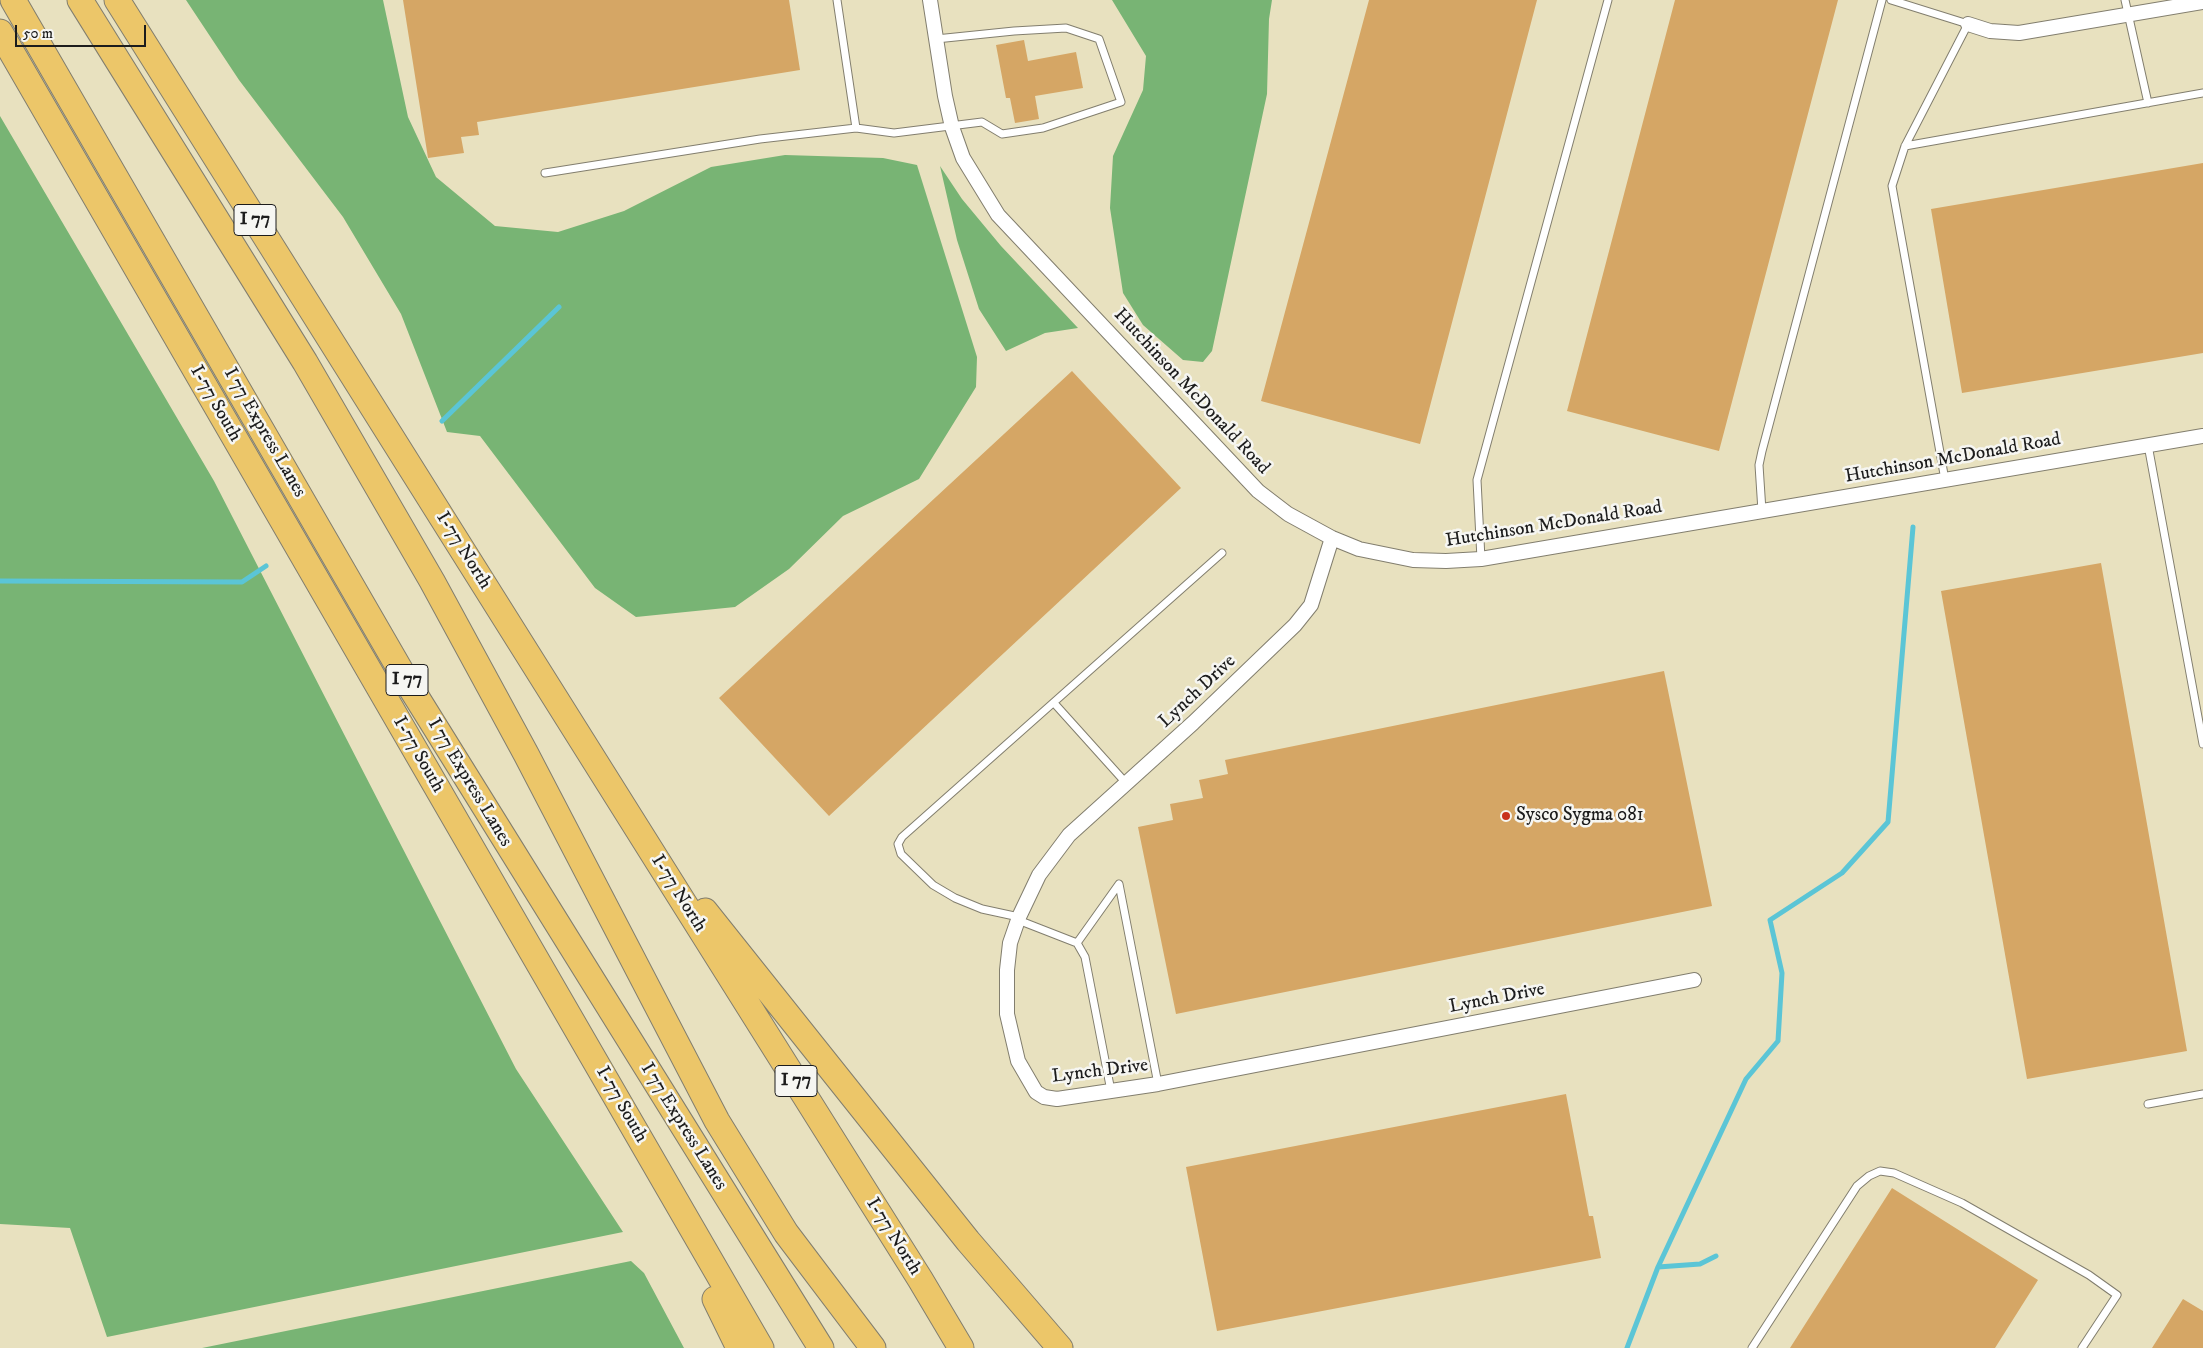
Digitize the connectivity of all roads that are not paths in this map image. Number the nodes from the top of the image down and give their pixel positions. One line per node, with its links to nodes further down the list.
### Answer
1 (13, 0): 42 (highway, I 77 Express Lanes / I 77)
2 (80, 0): 43 (highway, I 77 Express Lanes / I 77)
3 (117, 0): 31 (highway, I-77 North / I 77)
4 (838, 0): 18 (lane)
5 (930, 0): 14 (street, Hutchinson McDonald Road)
6 (1608, 0): 27 (lane)
7 (1882, 0): 24 (lane)
8 (1891, 0): 12 (lane)
9 (2125, 0): 11 (lane)
10 (2203, 2): 11 (street)
11 (2127, 14): 12 (street); 16 (lane)
12 (1968, 24): 19 (lane)
13 (0, 32): 39 (highway, I-77 South / I 77)
14 (936, 39): 17 (street, Hutchinson McDonald Road); 17 (lane)
15 (2203, 93): 16 (lane)
16 (2148, 103): 19 (lane)
17 (952, 127): 18 (lane); 25 (street, Hutchinson McDonald Road)
18 (856, 128): 20 (lane)
19 (1905, 146): 23 (lane)
20 (545, 173)
21 (2203, 436): 22 (street, Hutchinson McDonald Road)
22 (2148, 445): 23 (street, Hutchinson McDonald Road); 29 (lane)
23 (1945, 480): 24 (street, Hutchinson McDonald Road)
24 (1762, 511): 27 (street, Hutchinson McDonald Road)
25 (1332, 538): 27 (street, Hutchinson McDonald Road); 30 (street, Lynch Drive)
26 (1222, 553): 28 (lane)
27 (1480, 559)
28 (1054, 703): 30 (lane); 32 (lane)
29 (2203, 744)
30 (1126, 783): 32 (street, Lynch Drive)
31 (628, 815): 44 (highway, I-77 North / I 77); 45 (highway)
32 (1018, 919): 33 (lane); 36 (street, Lynch Drive)
33 (1077, 943): 35 (lane); 36 (lane)
34 (1694, 980): 35 (street, Lynch Drive)
35 (1158, 1084): 36 (street, Lynch Drive)
36 (1110, 1091)
37 (2203, 1094): 38 (lane)
38 (2148, 1104)
39 (621, 1106): 40 (highway); 41 (highway, I-77 South / I 77)
40 (739, 1348)
41 (761, 1348)
42 (821, 1348)
43 (873, 1348)
44 (961, 1348)
45 (1060, 1348)
46 (1752, 1348): 47 (lane)
47 (2082, 1348)

